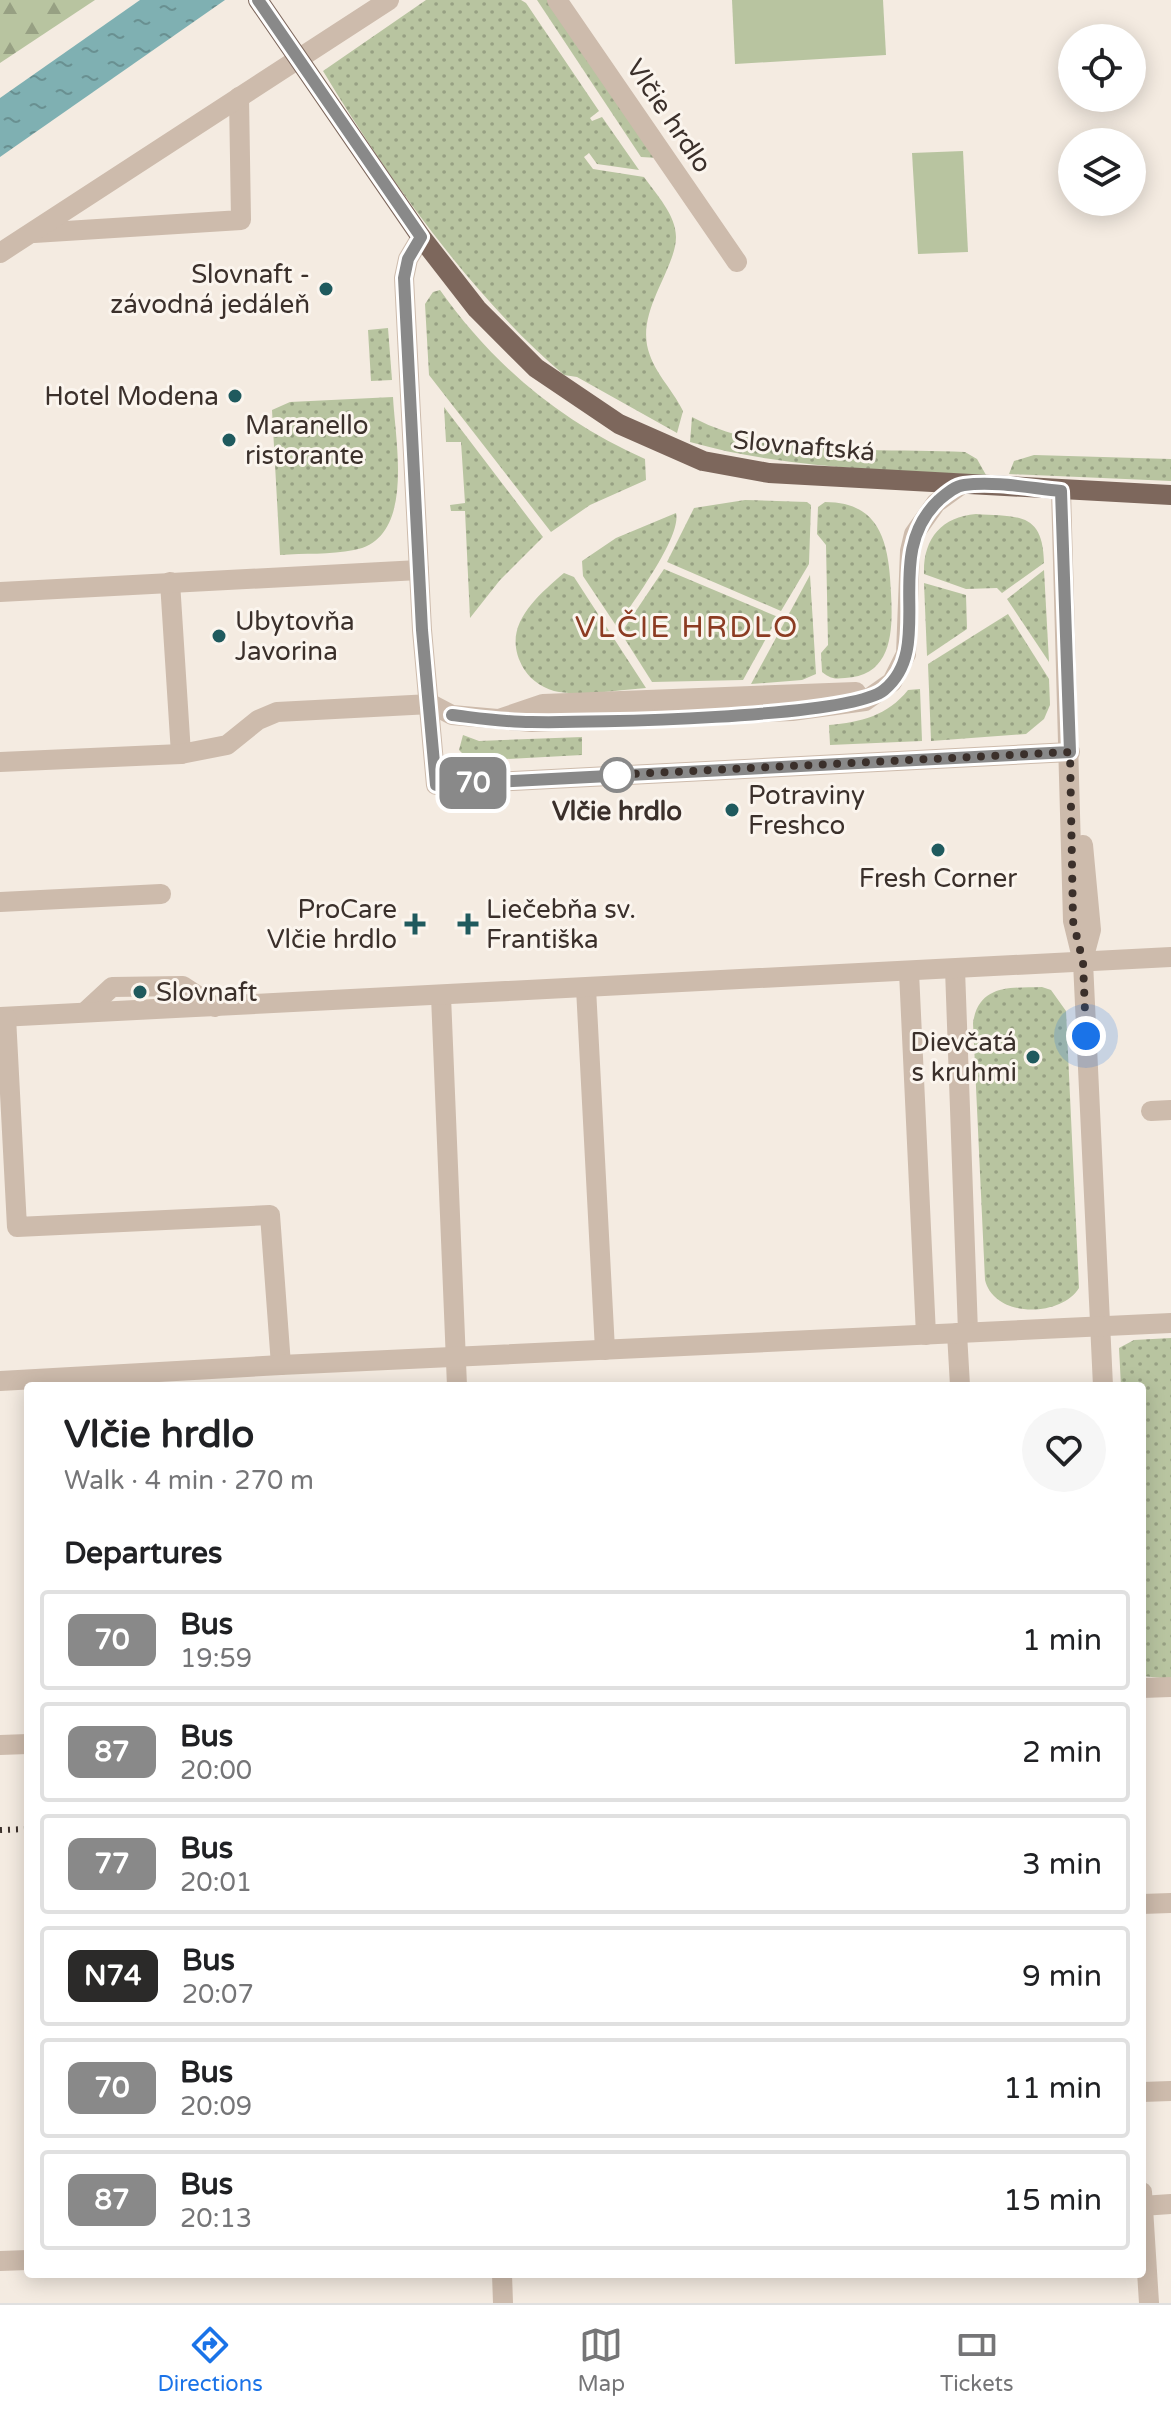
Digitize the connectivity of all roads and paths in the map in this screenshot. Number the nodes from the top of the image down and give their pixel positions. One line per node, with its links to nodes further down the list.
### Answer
1 (389, 0): 4 (street)
2 (557, 0): 9 (street, Vlčie hrdlo)
3 (262, 5): 4 (main road, Slovnaftská)
4 (299, 59): 5 (street); 7 (main road, Slovnaftská)
5 (239, 97): 6 (street); 6 (street)
6 (34, 233): 8 (street)
7 (421, 237): 10 (main road, Slovnaftská); 13 (street)
8 (0, 253)
9 (737, 262)
10 (961, 485): 11 (main road, Slovnaftská); 16 (street)
11 (1061, 491): 12 (main road, Slovnaftská); 17 (street)
12 (1171, 495)
13 (419, 570): 14 (street); 16 (street)
14 (170, 582): 15 (street); 18 (street)
15 (0, 592)
16 (431, 704): 17 (street); 18 (street)
17 (1070, 752): 23 (street)
18 (181, 754): 19 (street)
19 (0, 762)
20 (161, 894): 21 (street)
21 (0, 902)
22 (1171, 957): 23 (street)
23 (1083, 962): 24 (street); 30 (street)
24 (955, 969): 25 (street); 31 (street)
25 (909, 972): 26 (street); 32 (street)
26 (586, 988): 27 (street); 33 (street)
27 (441, 996): 28 (street); 34 (street)
28 (3, 1017): 35 (street)
29 (1171, 1323): 30 (street)
30 (1100, 1326): 31 (street); 39 (street)
31 (962, 1333): 32 (street); 38 (street)
32 (926, 1335): 33 (street)
33 (605, 1350): 34 (street)
34 (456, 1357): 35 (street); 37 (street)
35 (281, 1365): 36 (street)
36 (0, 1381)
37 (457, 1382)
38 (960, 1382)
39 (1103, 1382)
40 (1171, 1687): 41 (street)
41 (1146, 1688)
42 (24, 1744): 43 (street)
43 (0, 1745)
44 (1171, 1903): 45 (street)
45 (1146, 1904)
46 (1171, 2091): 47 (street)
47 (1146, 2092)
48 (1171, 2204): 49 (street)
49 (1146, 2206)
50 (24, 2260): 51 (street)
51 (0, 2261)
52 (1146, 2261): 55 (street)
53 (502, 2278): 54 (street)
54 (503, 2303)
55 (1149, 2303)

